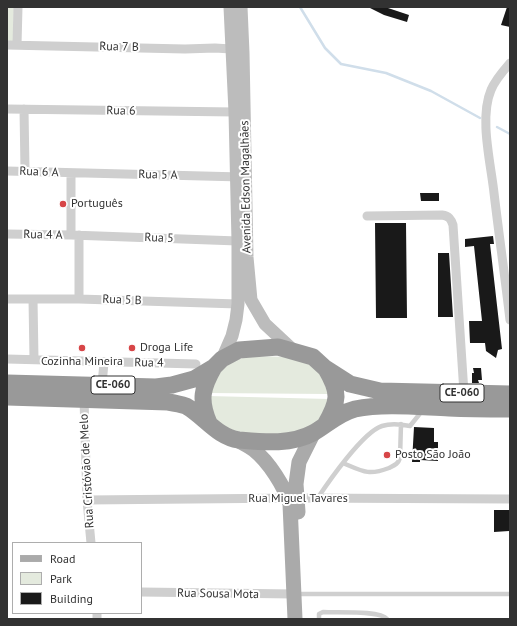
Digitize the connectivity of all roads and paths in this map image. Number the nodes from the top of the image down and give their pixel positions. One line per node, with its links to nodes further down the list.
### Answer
1 (18, 7): 5 (street)
2 (230, 7): 6 (street, Avenida Edson Magalhães)
3 (241, 7): 6 (street, Avenida Edson Magalhães)
4 (7, 45): 5 (street, Rua 7 B)
5 (18, 45): 6 (street, Rua 7 B)
6 (237, 51): 10 (street, Avenida Edson Magalhães); 14 (street, Avenida Edson Magalhães)
7 (510, 63): 23 (street)
8 (7, 109): 9 (street, Rua 6)
9 (24, 109): 10 (street, Rua 6); 11 (street)
10 (235, 112): 14 (street, Avenida Edson Magalhães)
11 (26, 170): 12 (street, Rua 6 A); 13 (street, Rua 6 A)
12 (7, 171)
13 (71, 173): 14 (street, Rua 5 A); 17 (street)
14 (241, 177): 18 (street, Avenida Edson Magalhães); 24 (street, Avenida Edson Magalhães)
15 (367, 216): 33 (street)
16 (7, 234): 17 (street, Rua 4 A)
17 (75, 235): 18 (street, Rua 5); 21 (street)
18 (238, 241): 22 (street, Avenida Edson Magalhães)
19 (7, 299): 20 (street, Rua 5 B)
20 (33, 299): 21 (street, Rua 5 B); 26 (street)
21 (79, 299): 22 (street, Rua 5 B)
22 (238, 304): 28 (street, Avenida Edson Magalhães)
23 (510, 320)
24 (294, 351): 28 (highway, CE-060); 30 (highway, CE-060)
25 (7, 359): 26 (street, Rua 4)
26 (34, 359): 27 (street, Rua 4)
27 (104, 363): 29 (street, Rua 4); 32 (street)
28 (218, 363): 32 (highway, CE-060); 39 (highway)
29 (196, 364)
30 (325, 368): 33 (highway, CE-060); 41 (highway)
31 (7, 382): 32 (highway, CE-060)
32 (102, 384)
33 (464, 393): 34 (highway, CE-060)
34 (510, 394)
35 (7, 397): 36 (highway, CE-060)
36 (84, 399): 39 (highway, CE-060); 47 (street, Rua Cristóvão de Melo)
37 (426, 406): 38 (highway, CE-060); 40 (lane); 41 (highway, CE-060)
38 (510, 409)
39 (209, 423): 42 (highway, CE-060)
40 (401, 424): 43 (lane); 43 (lane)
41 (319, 429): 42 (highway, CE-060); 44 (main road)
42 (237, 440): 44 (main road)
43 (343, 463): 45 (lane)
44 (293, 498): 45 (street, Rua Miguel Tavares); 47 (street, Rua Miguel Tavares); 50 (main road)
45 (316, 499): 46 (street, Rua Miguel Tavares)
46 (510, 499)
47 (87, 500): 48 (street, Rua Cristóvão de Melo)
48 (91, 542)
49 (142, 592): 50 (street, Rua Sousa Mota)
50 (298, 594): 51 (lane); 52 (main road); 53 (main road)
51 (510, 594)
52 (294, 619)
53 (304, 619)
54 (319, 619): 55 (lane)
55 (387, 619)

